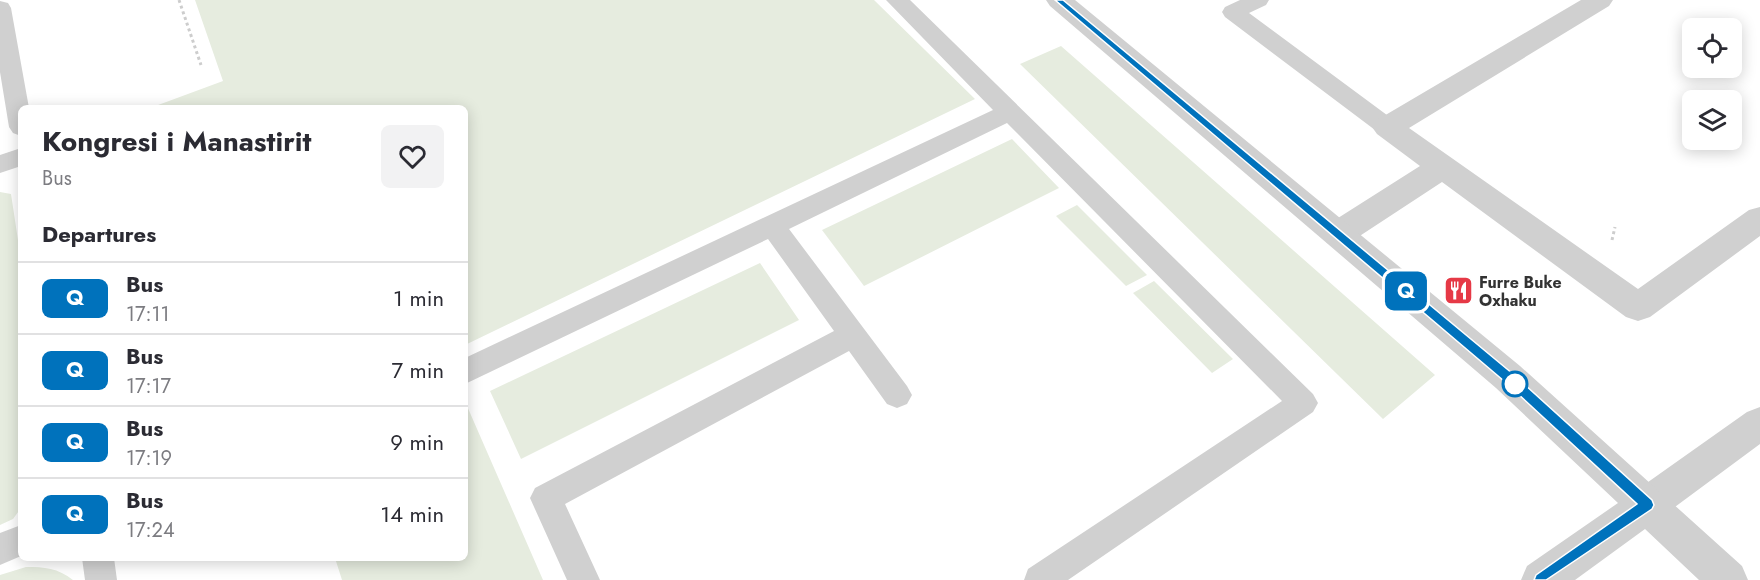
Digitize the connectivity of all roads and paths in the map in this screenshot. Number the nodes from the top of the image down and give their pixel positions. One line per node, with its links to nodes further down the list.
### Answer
1 (179, 0): 7 (path)
2 (897, 0): 9 (lane)
3 (1059, 0): 16 (street)
4 (1258, 0): 10 (lane)
5 (1600, 0): 10 (street)
6 (0, 8): 8 (lane)
7 (201, 65)
8 (18, 110)
9 (1010, 112): 15 (lane); 27 (lane)
10 (1387, 127): 13 (street)
11 (18, 158): 12 (lane)
12 (0, 164)
13 (1442, 167): 14 (street); 16 (street)
14 (1760, 219)
15 (773, 226): 17 (lane); 18 (lane)
16 (1338, 234): 21 (street)
17 (853, 334): 19 (lane); 26 (lane)
18 (468, 371)
19 (897, 395)
20 (1760, 423): 21 (street)
21 (1647, 505): 28 (street); 29 (street)
22 (18, 541): 23 (lane)
23 (0, 549)
24 (98, 561): 25 (lane)
25 (101, 580)
26 (584, 580)
27 (1040, 580)
28 (1541, 580)
29 (1728, 580)

